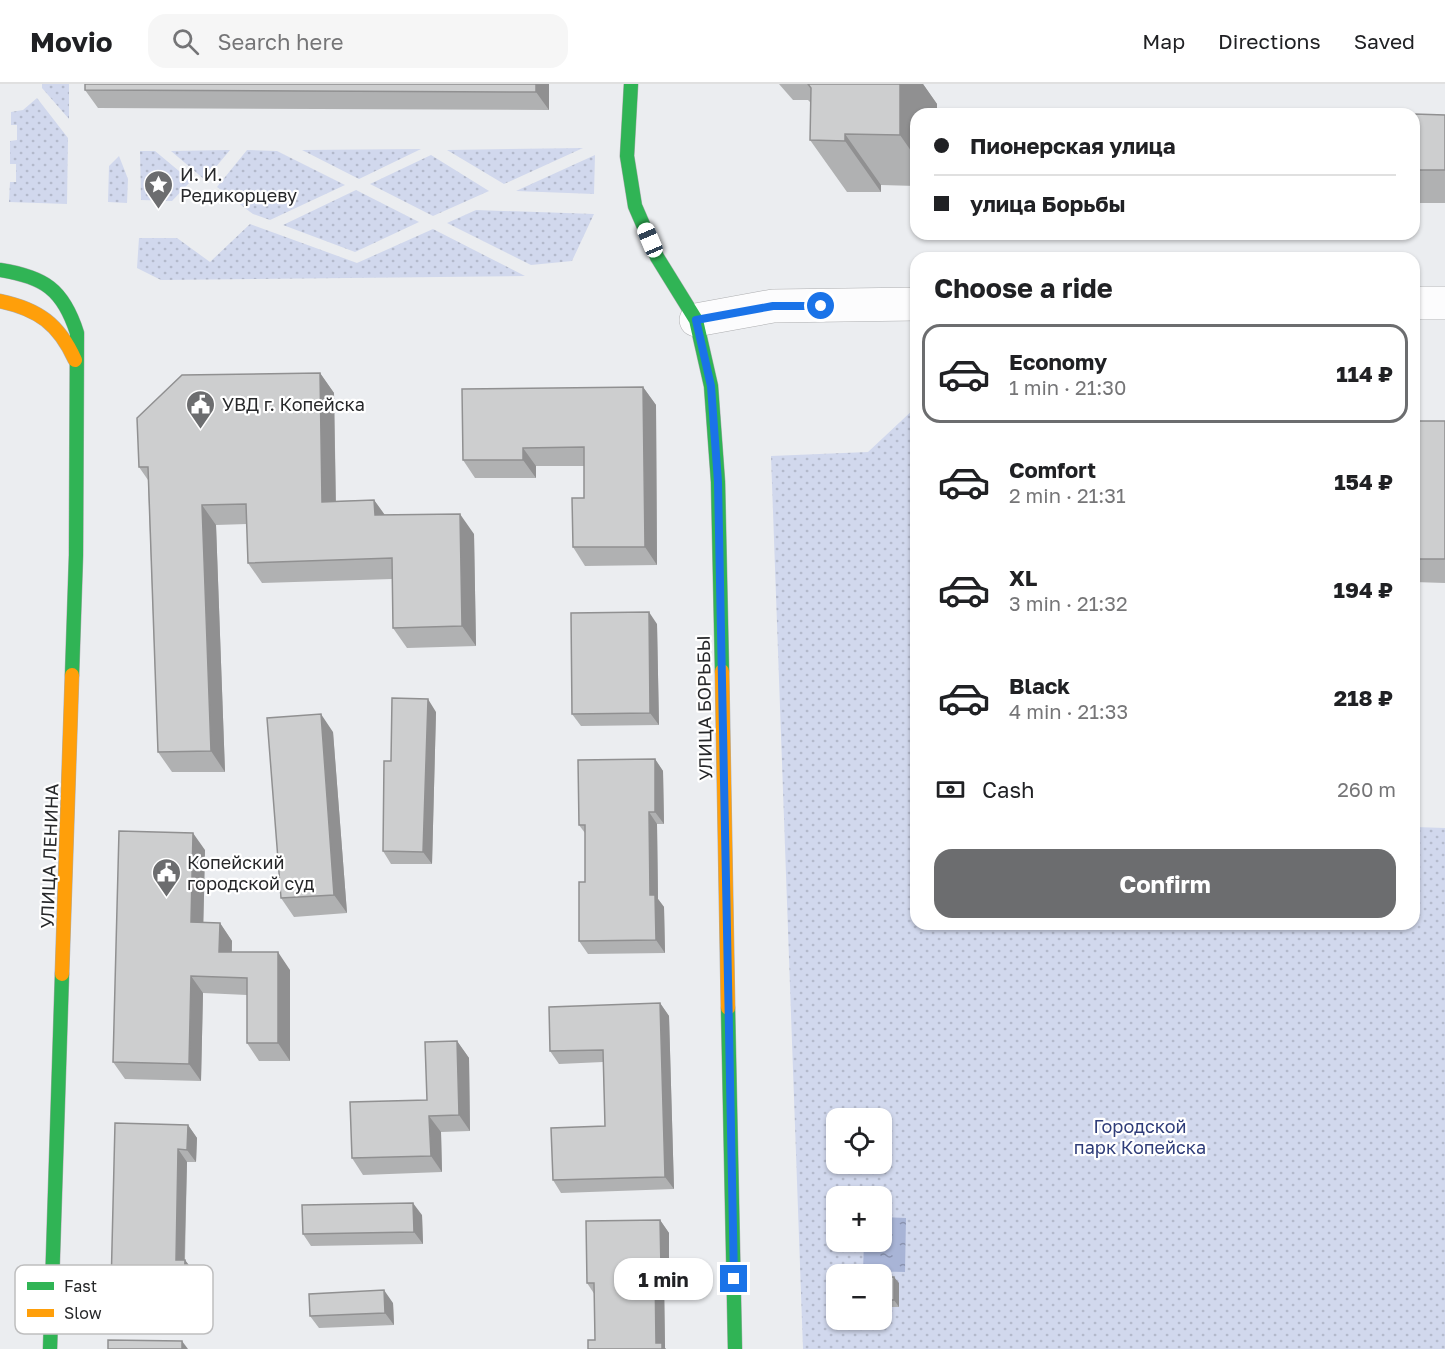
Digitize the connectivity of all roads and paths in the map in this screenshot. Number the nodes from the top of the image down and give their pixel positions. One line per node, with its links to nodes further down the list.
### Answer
1 (631, 84): 7 (street, УЛИЦА БОРЬБЫ)
2 (0, 270): 8 (street, УЛИЦА ЛЕНИНА)
3 (0, 301): 8 (street)
4 (1420, 303): 5 (street)
5 (1445, 303)
6 (910, 304): 7 (street)
7 (696, 320): 12 (street, УЛИЦА БОРЬБЫ)
8 (77, 364): 9 (street, УЛИЦА ЛЕНИНА)
9 (53, 1265)
10 (50, 1334): 11 (street, УЛИЦА ЛЕНИНА)
11 (50, 1349)
12 (735, 1349)

